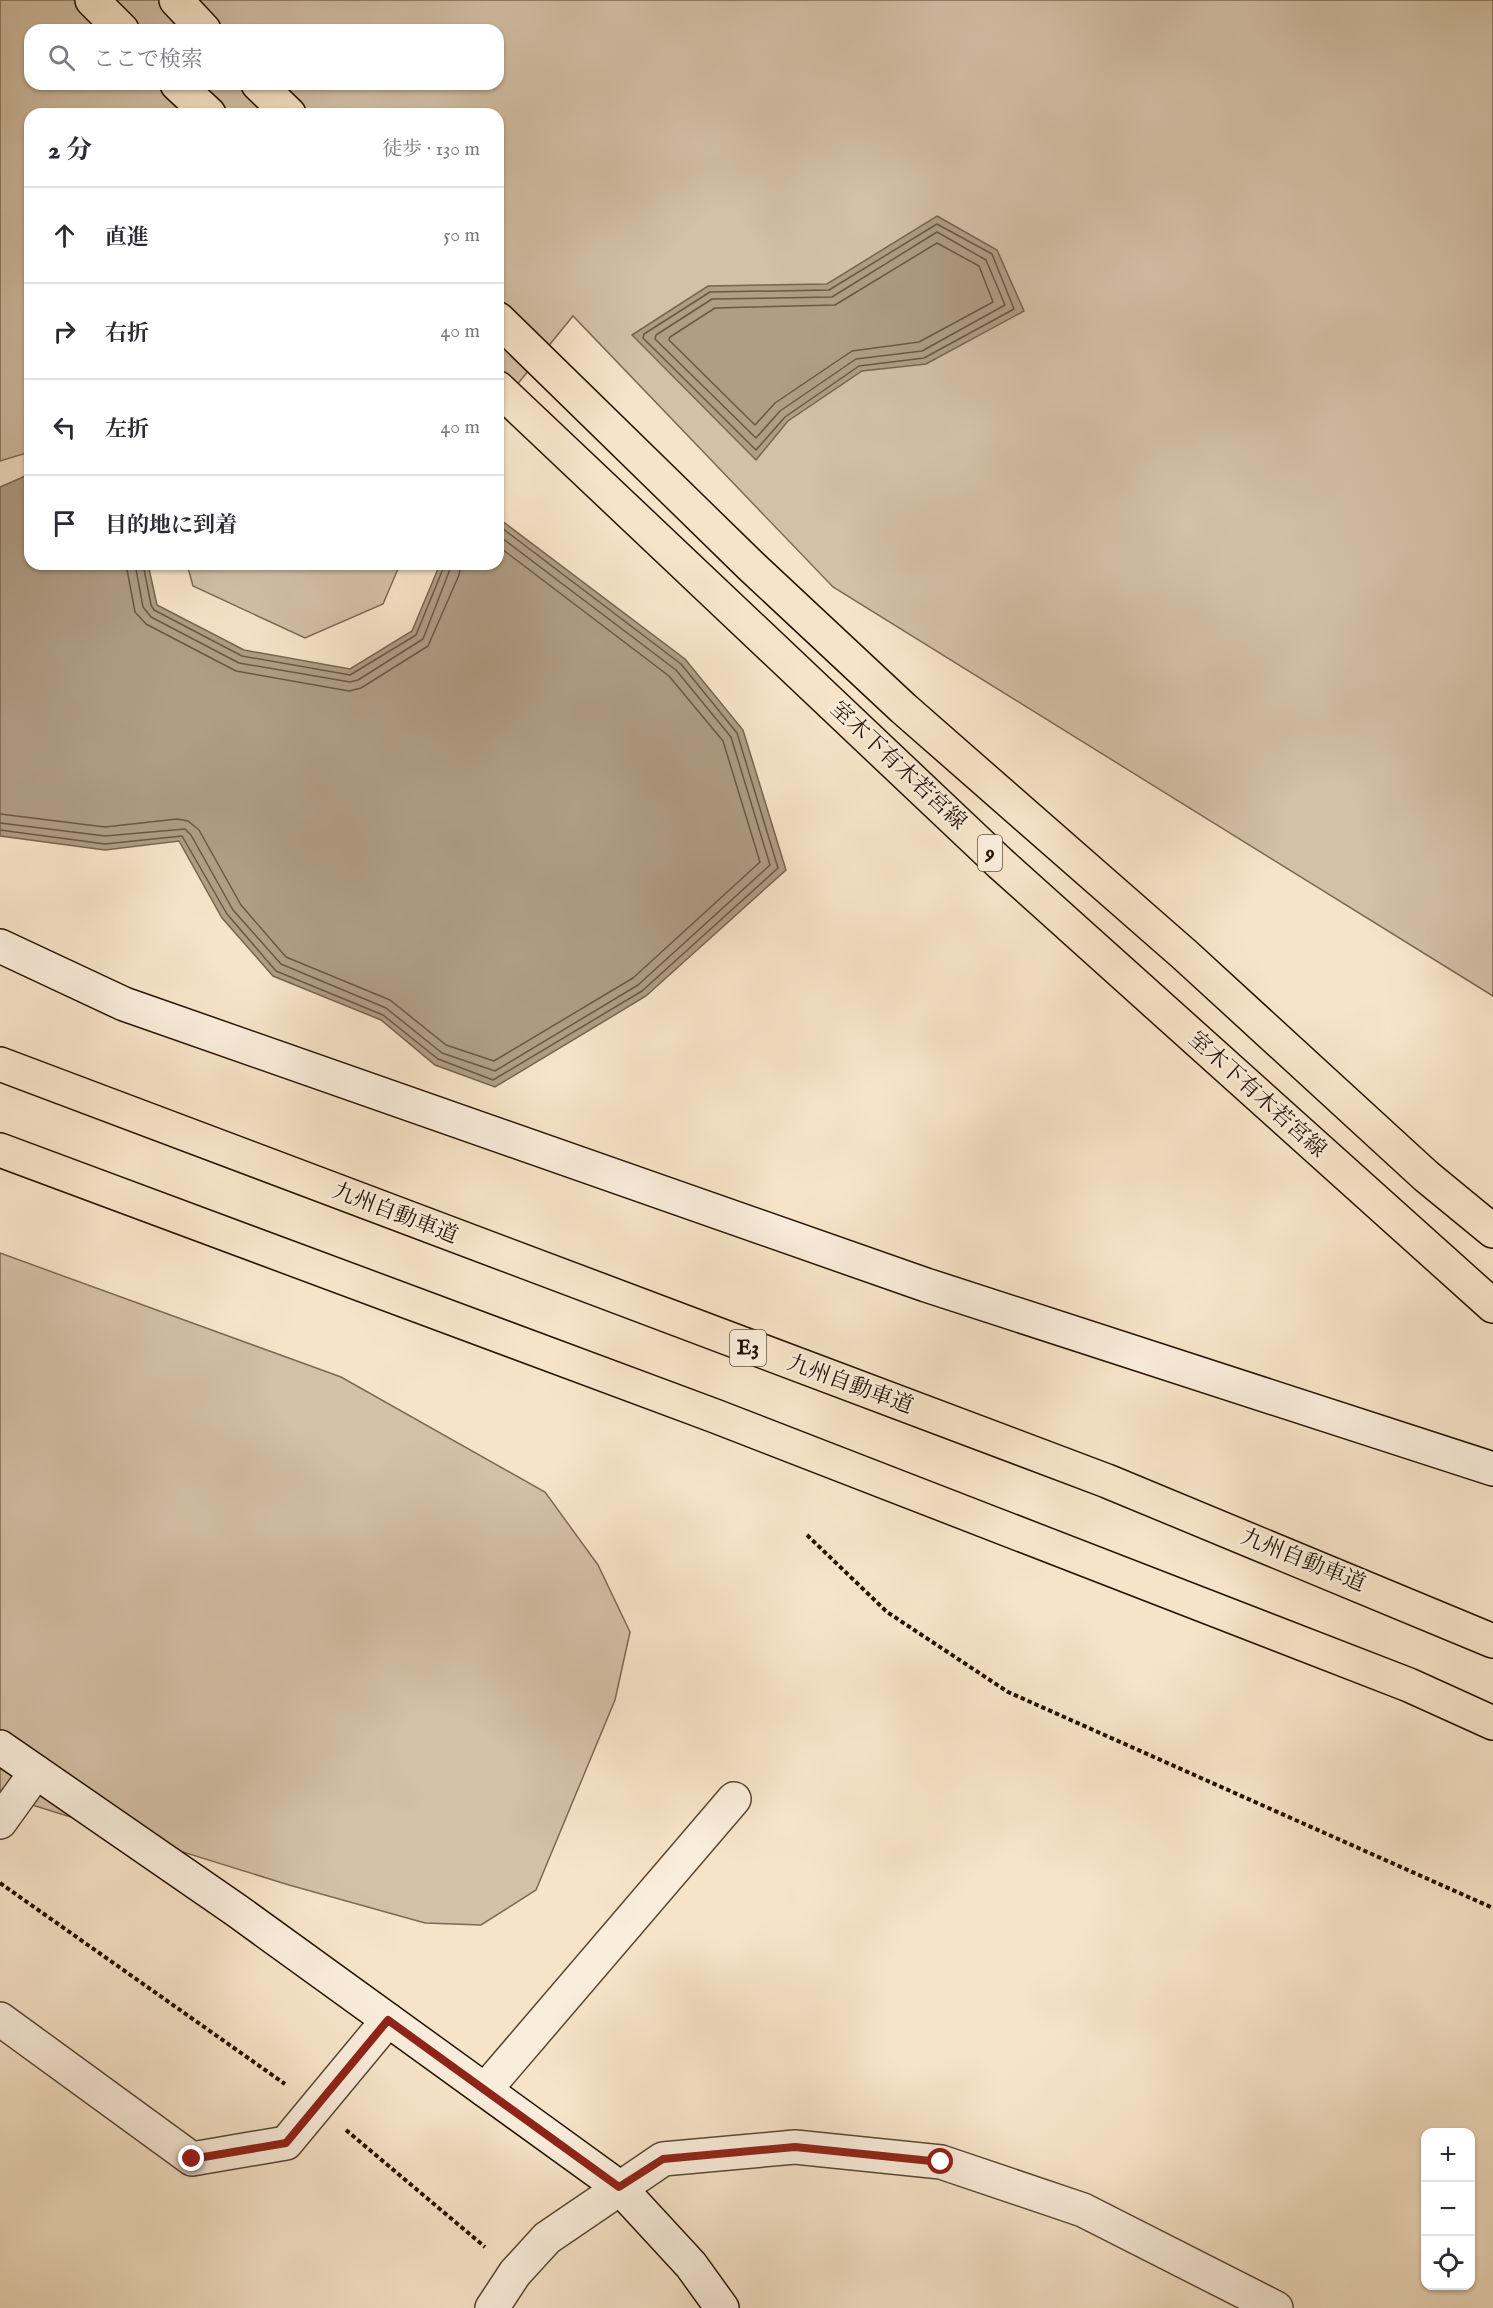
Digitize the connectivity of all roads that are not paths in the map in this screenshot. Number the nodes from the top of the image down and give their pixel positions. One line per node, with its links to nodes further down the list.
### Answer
1 (92, 0): 3 (main road)
2 (176, 0): 4 (main road)
3 (116, 24)
4 (198, 24)
5 (183, 90): 7 (main road)
6 (264, 90): 8 (main road)
7 (203, 108)
8 (283, 108)
9 (504, 325): 14 (main road, 室木下有木若宮線 / 9)
10 (504, 394): 15 (main road, 室木下有木若宮線 / 9)
11 (0, 946): 16 (street)
12 (0, 1064): 17 (main road, 九州自動車道 / E3)
13 (0, 1150): 18 (main road)
14 (1493, 1231)
15 (1493, 1306)
16 (1493, 1469)
17 (1493, 1641)
18 (1493, 1723)
19 (0, 1747): 20 (street)
20 (36, 1772): 22 (street); 24 (street)
21 (734, 1799): 25 (street)
22 (0, 1822)
23 (0, 2019): 24 (street)
24 (388, 2020): 25 (street)
25 (485, 2090): 26 (street)
26 (619, 2187): 27 (street); 28 (street); 29 (street)
27 (492, 2308)
28 (722, 2308)
29 (1276, 2308)

